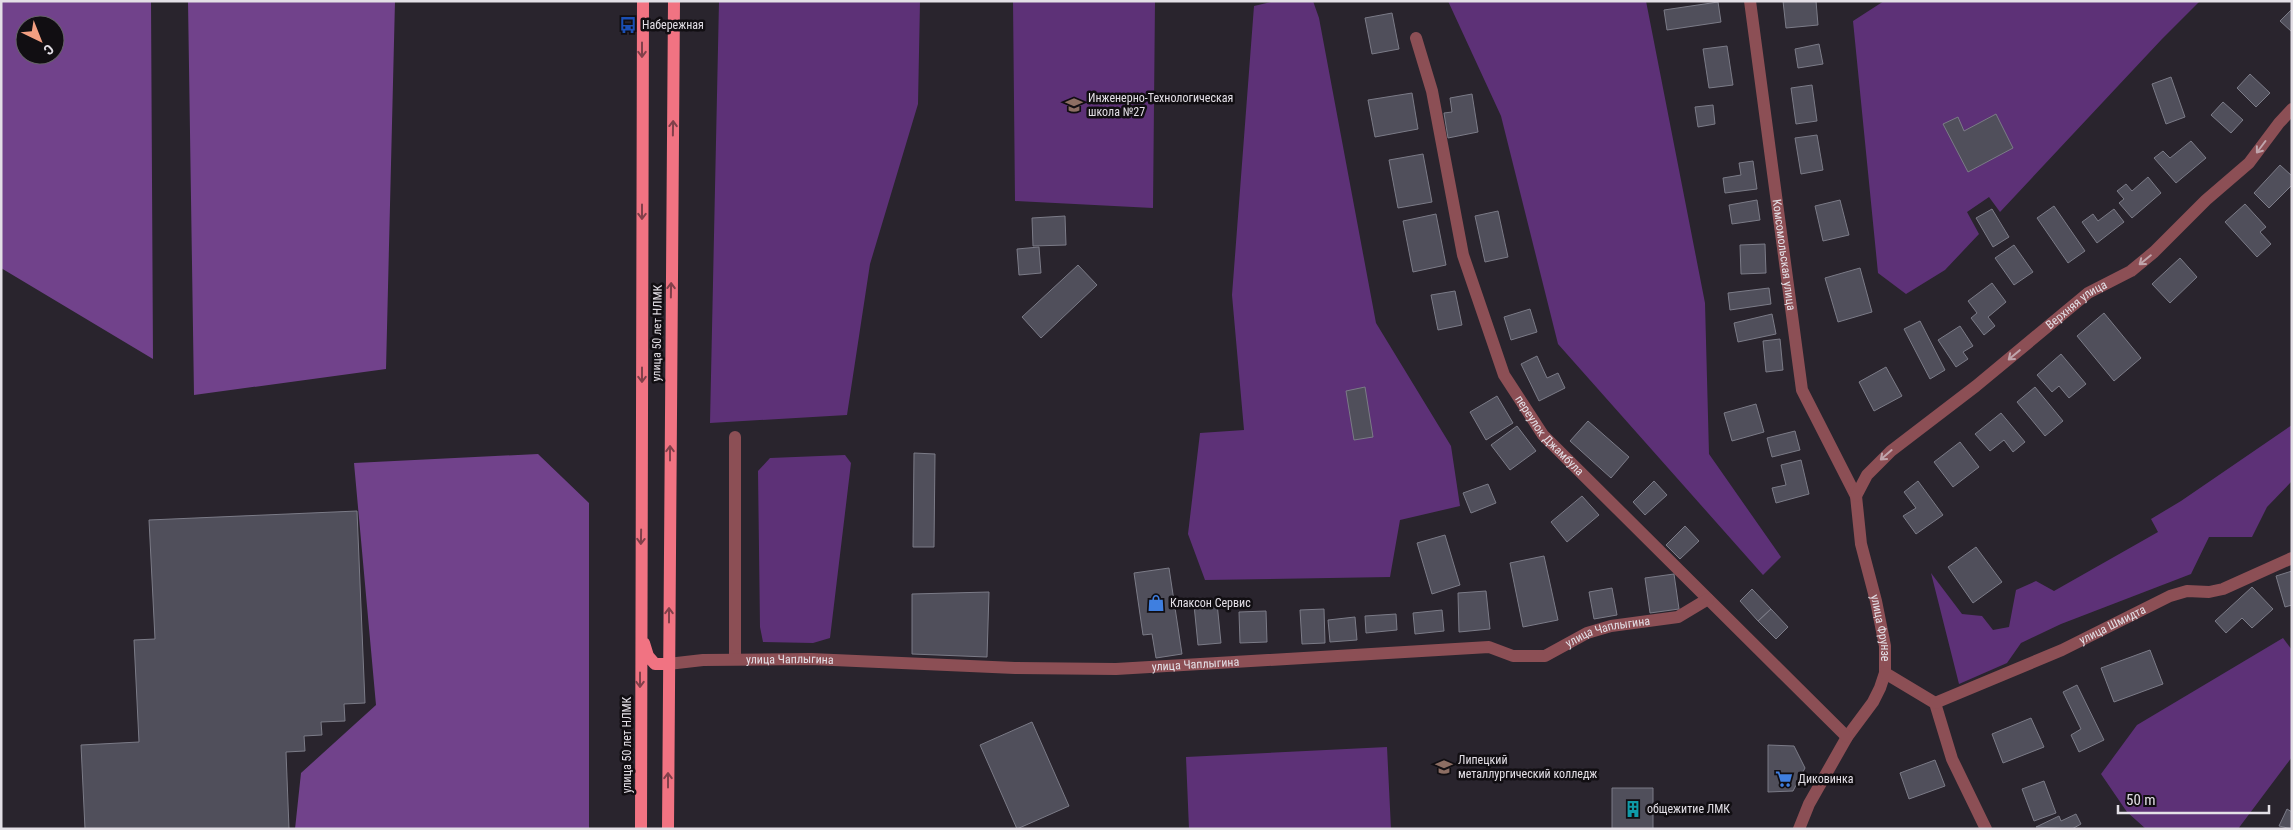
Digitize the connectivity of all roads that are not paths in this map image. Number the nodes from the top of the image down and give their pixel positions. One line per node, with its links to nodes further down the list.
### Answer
1 (642, 1): 10 (main road, улица 50 лет НЛМК, one-way to 10)
2 (674, 1): 12 (main road, улица 50 лет НЛМК, one-way to 2)
3 (1750, 1): 7 (street, Комсомольская улица)
4 (1416, 38): 9 (street, переулок Джамбула)
5 (2292, 109): 7 (street, Верхняя улица, one-way to 7)
6 (735, 438): 11 (street)
7 (1856, 496): 13 (street, улица Фрунзе)
8 (2292, 558): 14 (street, улица Шмидта)
9 (1708, 598): 11 (street, улица Чаплыгина); 15 (street, переулок Джамбула)
10 (640, 631): 12 (main road, улица 50 лет НЛМК); 16 (main road, улица 50 лет НЛМК, one-way to 16)
11 (735, 660): 12 (street, улица Чаплыгина)
12 (668, 664): 17 (main road, улица 50 лет НЛМК, one-way to 12)
13 (1885, 673): 14 (street); 15 (street, улица Фрунзе)
14 (1935, 703): 19 (street)
15 (1847, 737): 18 (street, улица Фрунзе)
16 (641, 829)
17 (668, 829)
18 (1798, 829)
19 (1986, 829)

